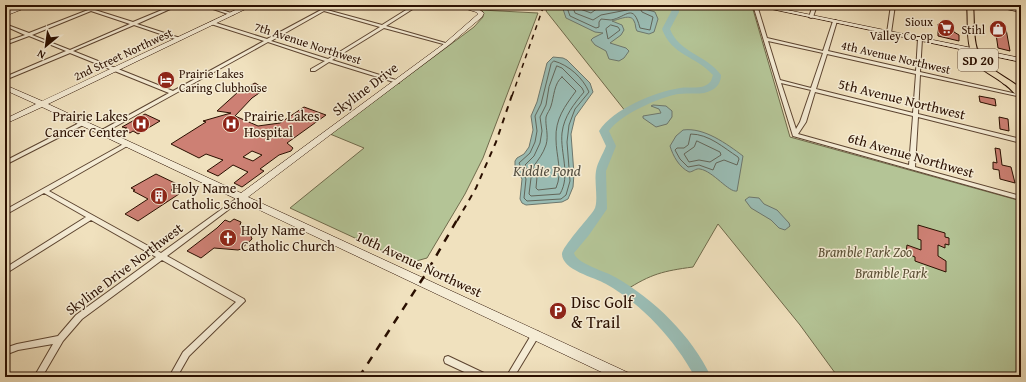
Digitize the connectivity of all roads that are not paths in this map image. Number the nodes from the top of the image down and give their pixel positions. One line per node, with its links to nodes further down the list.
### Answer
1 (30, 5): 19 (street)
2 (77, 5): 16 (street)
3 (103, 5): 16 (street)
4 (177, 5): 24 (street)
5 (203, 5): 20 (street)
6 (251, 5): 20 (street, 2nd Street Northwest)
7 (306, 5): 17 (street)
8 (333, 5): 17 (street)
9 (417, 5): 26 (street)
10 (456, 5): 34 (street, Skyline Drive)
11 (755, 5): 21 (street); 30 (street)
12 (815, 5): 21 (street)
13 (893, 5): 27 (street)
14 (970, 5): 35 (main road, SD 20)
15 (990, 5): 18 (street)
16 (91, 10): 24 (street); 28 (street)
17 (324, 10): 26 (street); 32 (street)
18 (1021, 10)
19 (5, 14)
20 (232, 14): 23 (street, 2nd Street Northwest)
21 (811, 17): 22 (street)
22 (835, 21): 27 (street); 37 (street)
23 (212, 23): 29 (street, 2nd Street Northwest); 32 (street, 7th Avenue Northwest)
24 (133, 24): 29 (street); 36 (street)
25 (5, 26): 28 (street)
26 (383, 26): 34 (street); 38 (street)
27 (889, 33): 31 (street)
28 (28, 34): 33 (street); 36 (street)
29 (179, 39): 40 (street, 2nd Street Northwest)
30 (766, 39): 37 (street, 4th Avenue Northwest); 44 (street)
31 (920, 39): 35 (street); 42 (street)
32 (268, 41): 38 (street, 7th Avenue Northwest); 48 (street)
33 (5, 44)
34 (447, 44): 45 (street, Skyline Drive)
35 (974, 50): 39 (street); 49 (main road, SD 20)
36 (70, 51): 40 (street); 43 (street)
37 (826, 52): 42 (street, 4th Avenue Northwest); 47 (street)
38 (329, 60): 41 (street); 45 (street, 7th Avenue Northwest)
39 (1021, 60)
40 (116, 69): 48 (street); 50 (street, 2nd Street Northwest)
41 (314, 70)
42 (918, 73): 49 (street, 4th Avenue Northwest); 51 (street)
43 (5, 79)
44 (778, 81): 47 (street, 5th Avenue Northwest); 55 (street)
45 (397, 82): 61 (street, Skyline Drive)
46 (5, 87): 50 (street, 10th Avenue Northwest)
47 (813, 90): 51 (street, 5th Avenue Northwest); 55 (street)
48 (173, 93): 54 (street)
49 (1021, 95)
50 (42, 104): 52 (street, 2nd Street Northwest); 53 (street, 10th Avenue Northwest)
51 (916, 115): 56 (street, 5th Avenue Northwest); 59 (street)
52 (5, 122)
53 (83, 123): 54 (street, 10th Avenue Northwest); 58 (street)
54 (102, 132): 57 (street, 10th Avenue Northwest)
55 (795, 135): 59 (street, 6th Avenue Northwest)
56 (1021, 141)
57 (127, 144): 60 (street); 61 (street, 10th Avenue Northwest)
58 (5, 164)
59 (912, 168): 62 (street, 6th Avenue Northwest)
60 (45, 191): 63 (street); 64 (street)
61 (242, 197): 65 (street, Skyline Drive Northwest); 67 (street, 10th Avenue Northwest)
62 (1021, 198)
63 (5, 214)
64 (91, 217): 65 (street); 66 (street)
65 (161, 256): 68 (street, Skyline Drive Northwest); 72 (street)
66 (5, 271)
67 (536, 334): 74 (street); 75 (street, 10th Avenue Northwest)
68 (60, 339): 69 (street); 71 (street, Skyline Drive Northwest)
69 (5, 352)
70 (448, 360): 73 (street)
71 (38, 377)
72 (173, 377)
73 (483, 377)
74 (510, 377)
75 (625, 377)

